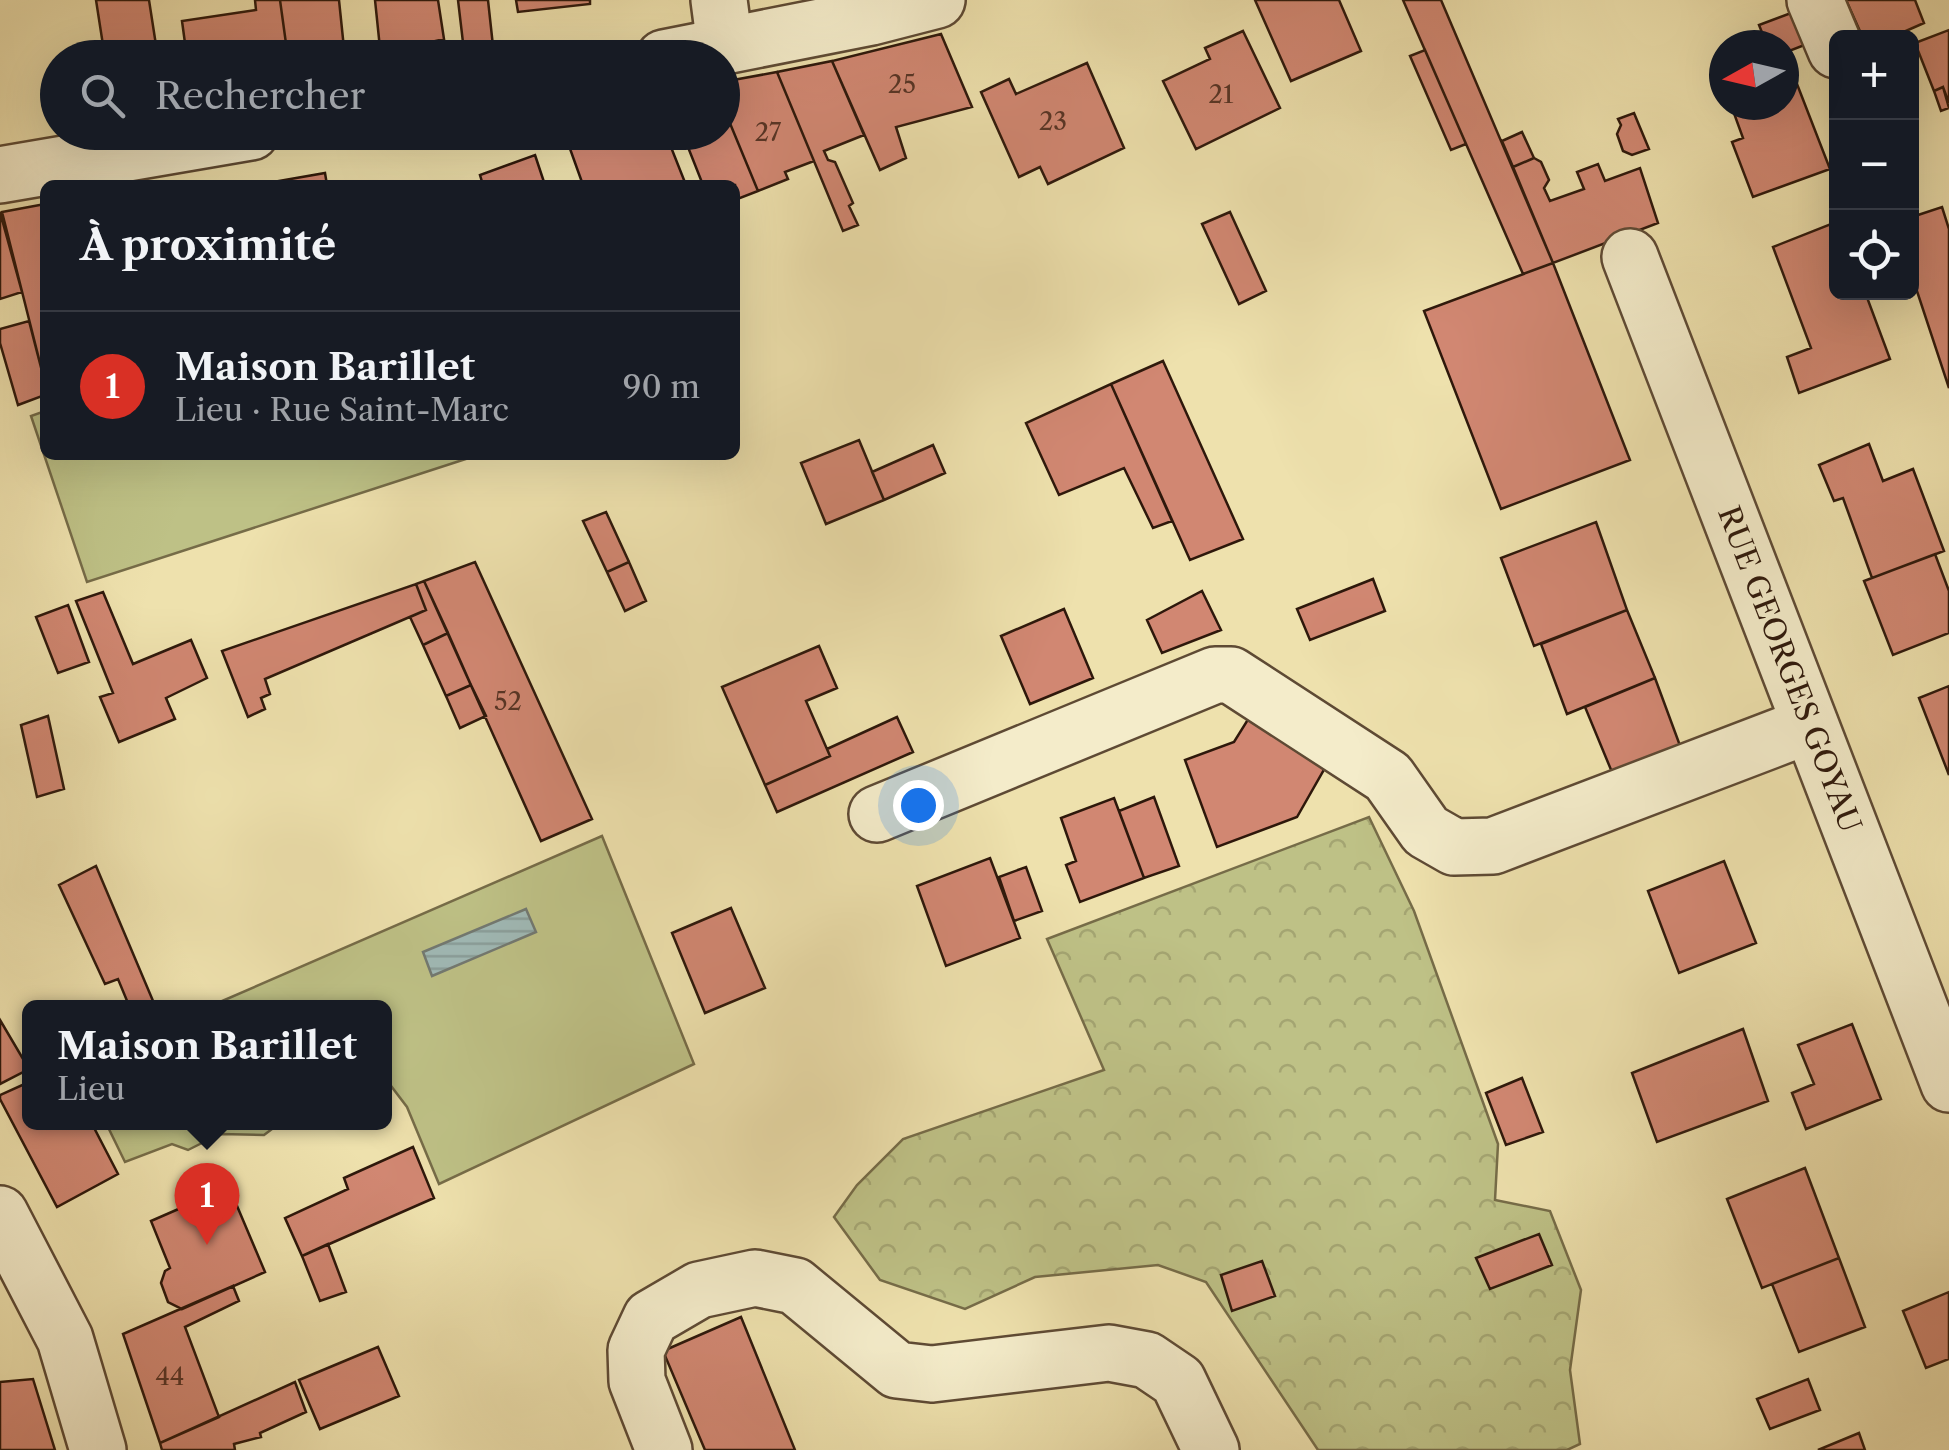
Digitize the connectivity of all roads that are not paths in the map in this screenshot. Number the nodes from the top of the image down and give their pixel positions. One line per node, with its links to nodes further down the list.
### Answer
1 (937, 0): 3 (street)
2 (1816, 0): 4 (street)
3 (722, 23): 5 (street)
4 (1829, 32)
5 (694, 40)
6 (148, 150): 7 (street)
7 (0, 176)
8 (1630, 257): 9 (street, RUE GEORGES GOYAU)
9 (1810, 725): 10 (street); 11 (street, RUE GEORGES GOYAU)
10 (877, 814)
11 (1949, 1084)
12 (0, 1214): 13 (street)
13 (98, 1450)
14 (664, 1450): 15 (street)
15 (1211, 1450)

